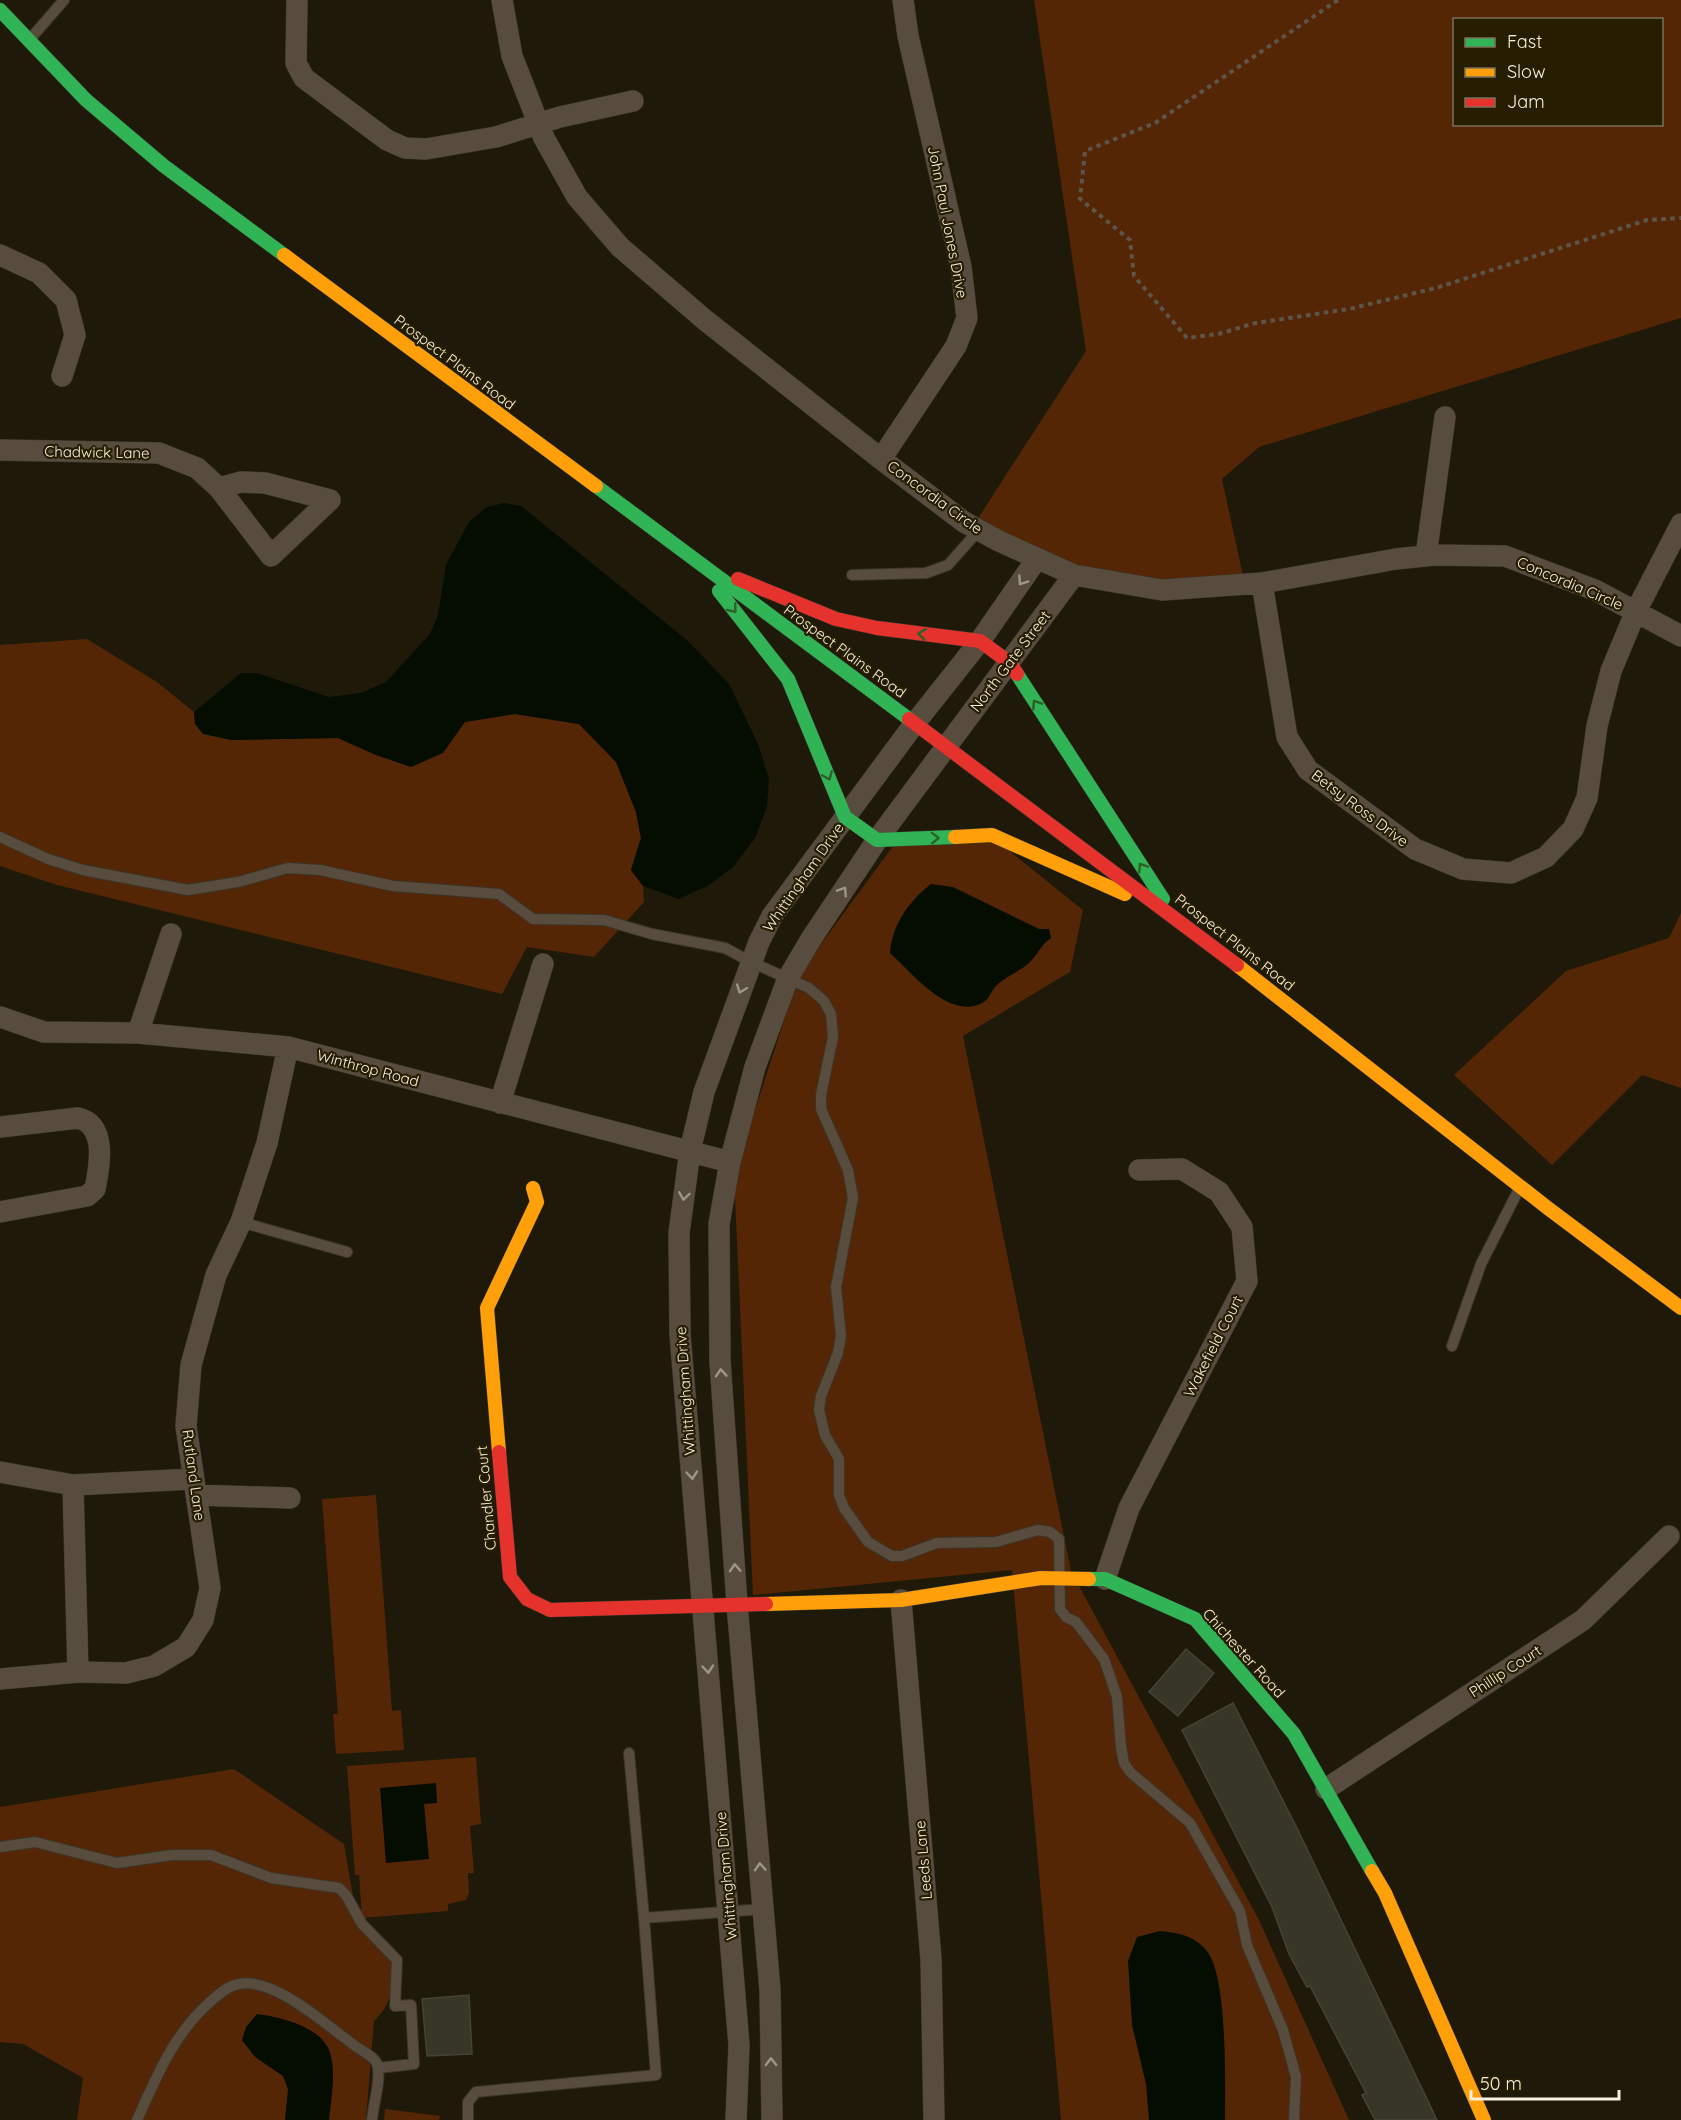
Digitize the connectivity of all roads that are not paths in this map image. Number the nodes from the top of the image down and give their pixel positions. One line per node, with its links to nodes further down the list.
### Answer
1 (64, 0): 6 (lane)
2 (297, 0): 8 (street)
3 (502, 0): 8 (street, Concordia Circle)
4 (903, 0): 13 (street, John Paul Jones Drive)
5 (0, 10): 6 (street, Prospect Plains Road)
6 (29, 40): 19 (street, Prospect Plains Road)
7 (633, 101): 8 (street)
8 (539, 126): 13 (street, Concordia Circle)
9 (0, 255): 10 (street)
10 (62, 376)
11 (1445, 417): 17 (street)
12 (0, 450): 14 (street, Chadwick Lane)
13 (881, 459): 16 (street, Concordia Circle)
14 (219, 488): 14 (street, Chadwick Lane)
15 (1681, 524): 23 (street, Betsy Ross Drive)
16 (979, 530): 18 (street, Concordia Circle); 20 (lane)
17 (1426, 556): 22 (street, Concordia Circle); 23 (street, Concordia Circle)
18 (1036, 560): 21 (street, Concordia Circle); 25 (street, one-way to 25)
19 (697, 562): 25 (street, one-way to 19); 27 (street, Prospect Plains Road); 29 (street, one-way to 29)
20 (852, 574)
21 (1074, 575): 22 (street, Concordia Circle); 26 (street, North Gate Street)
22 (1262, 583): 23 (street, Betsy Ross Drive)
23 (1636, 611): 24 (street, Concordia Circle)
24 (1681, 636)
25 (980, 640): 26 (street); 27 (street)
26 (1010, 663): 28 (street, North Gate Street); 32 (street, one-way to 26)
27 (915, 723): 28 (street, Prospect Plains Road); 29 (street, Whittingham Drive)
28 (946, 747): 31 (street); 32 (street, Prospect Plains Road)
29 (845, 817): 31 (street); 34 (street, Whittingham Drive)
30 (0, 837): 34 (lane)
31 (877, 840): 32 (street, one-way to 32); 36 (street, one-way to 31)
32 (1175, 916): 45 (street, Prospect Plains Road)
33 (171, 934): 38 (street)
34 (751, 962): 36 (lane); 42 (street, Whittingham Drive, one-way to 42)
35 (543, 964): 40 (street)
36 (788, 978): 43 (street); 57 (lane)
37 (0, 1017): 38 (street, Winthrop Road)
38 (138, 1033): 39 (street, Winthrop Road)
39 (288, 1047): 40 (street, Winthrop Road); 48 (street, Rutland Lane)
40 (500, 1103): 42 (street, Winthrop Road)
41 (0, 1127): 47 (street)
42 (690, 1151): 43 (street, Winthrop Road); 61 (street, Whittingham Drive, one-way to 61)
43 (730, 1162): 60 (street, one-way to 43)
44 (1139, 1170): 58 (street, Wakefield Court)
45 (1520, 1186): 50 (street, Prospect Plains Road); 51 (lane)
46 (532, 1188): 61 (street, Chandler Court)
47 (0, 1212)
48 (240, 1222): 49 (lane); 54 (street, Rutland Lane)
49 (347, 1252)
50 (1681, 1308)
51 (1452, 1346)
52 (0, 1472): 53 (street)
53 (73, 1485): 54 (street); 62 (street)
54 (195, 1487): 55 (street); 62 (street, Rutland Lane)
55 (290, 1498)
56 (1670, 1536): 65 (street, Phillip Court)
57 (1059, 1578): 58 (street, Chichester Road); 59 (street, Chichester Road); 77 (lane)
58 (1105, 1579): 65 (street, Chichester Road)
59 (901, 1600): 60 (street, Chichester Road); 76 (street, Leeds Lane)
60 (737, 1604): 61 (street, Chandler Court); 67 (street, one-way to 60)
61 (702, 1605): 68 (street, Whittingham Drive, one-way to 68)
62 (78, 1672): 63 (street, Rutland Lane)
63 (0, 1679)
64 (629, 1754): 69 (lane)
65 (1326, 1789): 78 (street, Chichester Road)
66 (0, 1847): 70 (lane)
67 (763, 1909): 68 (lane); 75 (street, one-way to 67)
68 (730, 1912): 69 (lane); 74 (street, Whittingham Drive)
69 (644, 1918): 73 (lane)
70 (378, 2068): 71 (lane); 72 (lane)
71 (137, 2120)
72 (372, 2120)
73 (468, 2120)
74 (736, 2120)
75 (772, 2120)
76 (934, 2120)
77 (1294, 2120)
78 (1484, 2120)

